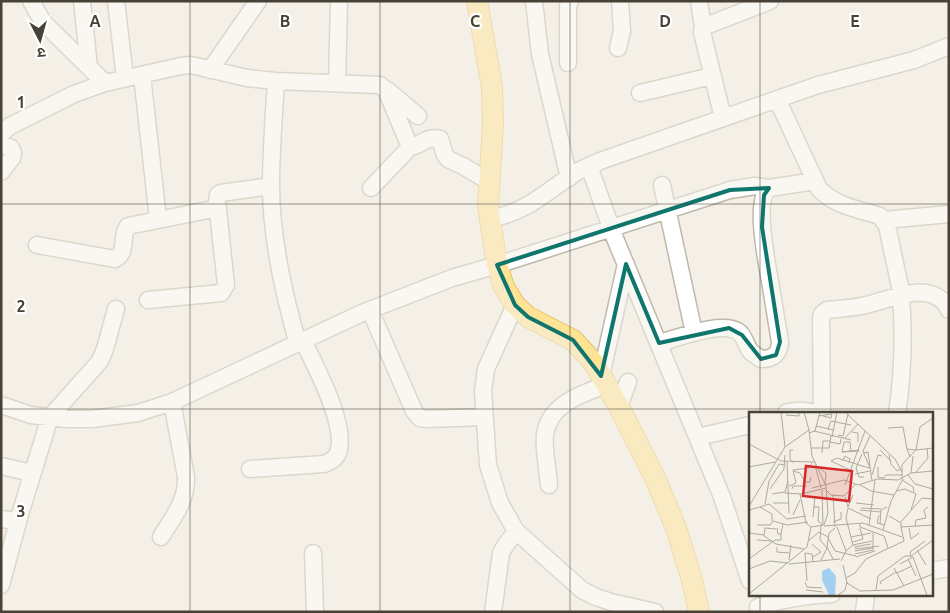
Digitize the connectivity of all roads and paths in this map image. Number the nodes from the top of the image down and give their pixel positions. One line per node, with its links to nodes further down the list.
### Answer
1 (31, 1): 16 (street)
2 (82, 1): 16 (street)
3 (116, 1): 20 (street)
4 (258, 1): 17 (street)
5 (339, 1): 23 (street)
6 (477, 1): 36 (main road)
7 (534, 1): 34 (street)
8 (570, 1): 15 (street)
9 (620, 1): 14 (street)
10 (700, 1): 12 (street)
11 (770, 1): 12 (street)
12 (703, 27): 19 (street)
13 (949, 46): 26 (street)
14 (618, 48)
15 (568, 63)
16 (89, 67): 22 (street)
17 (210, 70): 18 (street); 21 (street)
18 (142, 75): 20 (street); 44 (street)
19 (712, 76): 25 (street); 28 (street)
20 (125, 78): 22 (street)
21 (276, 81): 23 (street); 38 (street)
22 (105, 83): 29 (street)
23 (336, 83): 24 (street)
24 (386, 90): 27 (street); 31 (street)
25 (640, 93)
26 (777, 99): 28 (street); 35 (street)
27 (418, 116)
28 (723, 118): 32 (street)
29 (1, 134)
30 (1, 144): 33 (street)
31 (410, 147): 36 (street); 39 (street)
32 (589, 166): 34 (street); 47 (street)
33 (1, 172)
34 (568, 178): 45 (street)
35 (815, 181): 40 (street); 46 (street)
36 (490, 182): 45 (main road)
37 (662, 184): 42 (street)
38 (271, 186): 41 (street); 58 (street)
39 (371, 188)
40 (769, 188): 42 (street); 57 (street)
41 (218, 208): 44 (street); 52 (street)
42 (667, 211): 47 (street); 57 (street)
43 (949, 214): 46 (street)
44 (158, 219): 48 (street)
45 (490, 219): 50 (main road)
46 (884, 220): 51 (street)
47 (611, 229): 49 (street); 50 (street)
48 (37, 245)
49 (626, 264): 59 (street); 60 (street)
50 (497, 265): 53 (main road); 55 (street)
51 (902, 296): 56 (street); 67 (street); 68 (street)
52 (148, 300)
53 (515, 305): 60 (main road); 70 (street)
54 (116, 309): 69 (street)
55 (370, 310): 58 (street); 70 (street)
56 (949, 310)
57 (694, 333): 59 (street)
58 (300, 342): 62 (street); 74 (street)
59 (659, 343): 72 (street)
60 (603, 380): 64 (main road); 76 (street)
61 (628, 382): 64 (street)
62 (172, 402): 69 (street); 80 (street)
63 (1, 405): 69 (street)
64 (619, 407): 93 (main road)
65 (797, 412): 66 (street)
66 (811, 412)
67 (822, 412)
68 (898, 412)
69 (50, 417): 75 (street)
70 (484, 417): 79 (street)
71 (749, 425): 72 (street)
72 (698, 437): 84 (street)
73 (1, 466): 75 (street)
74 (250, 469)
75 (32, 473): 78 (street)
76 (549, 485)
77 (1, 519): 78 (street)
78 (18, 521): 85 (street)
79 (516, 531): 89 (street); 91 (street)
80 (161, 537)
81 (313, 553): 90 (street)
82 (949, 568): 83 (street)
83 (932, 571)
84 (749, 578)
85 (1, 585)
86 (802, 596): 88 (street)
87 (866, 596): 94 (street)
88 (757, 604)
89 (607, 607): 92 (street)
90 (315, 612)
91 (493, 612)
92 (655, 612)
93 (699, 612)
94 (864, 612)

